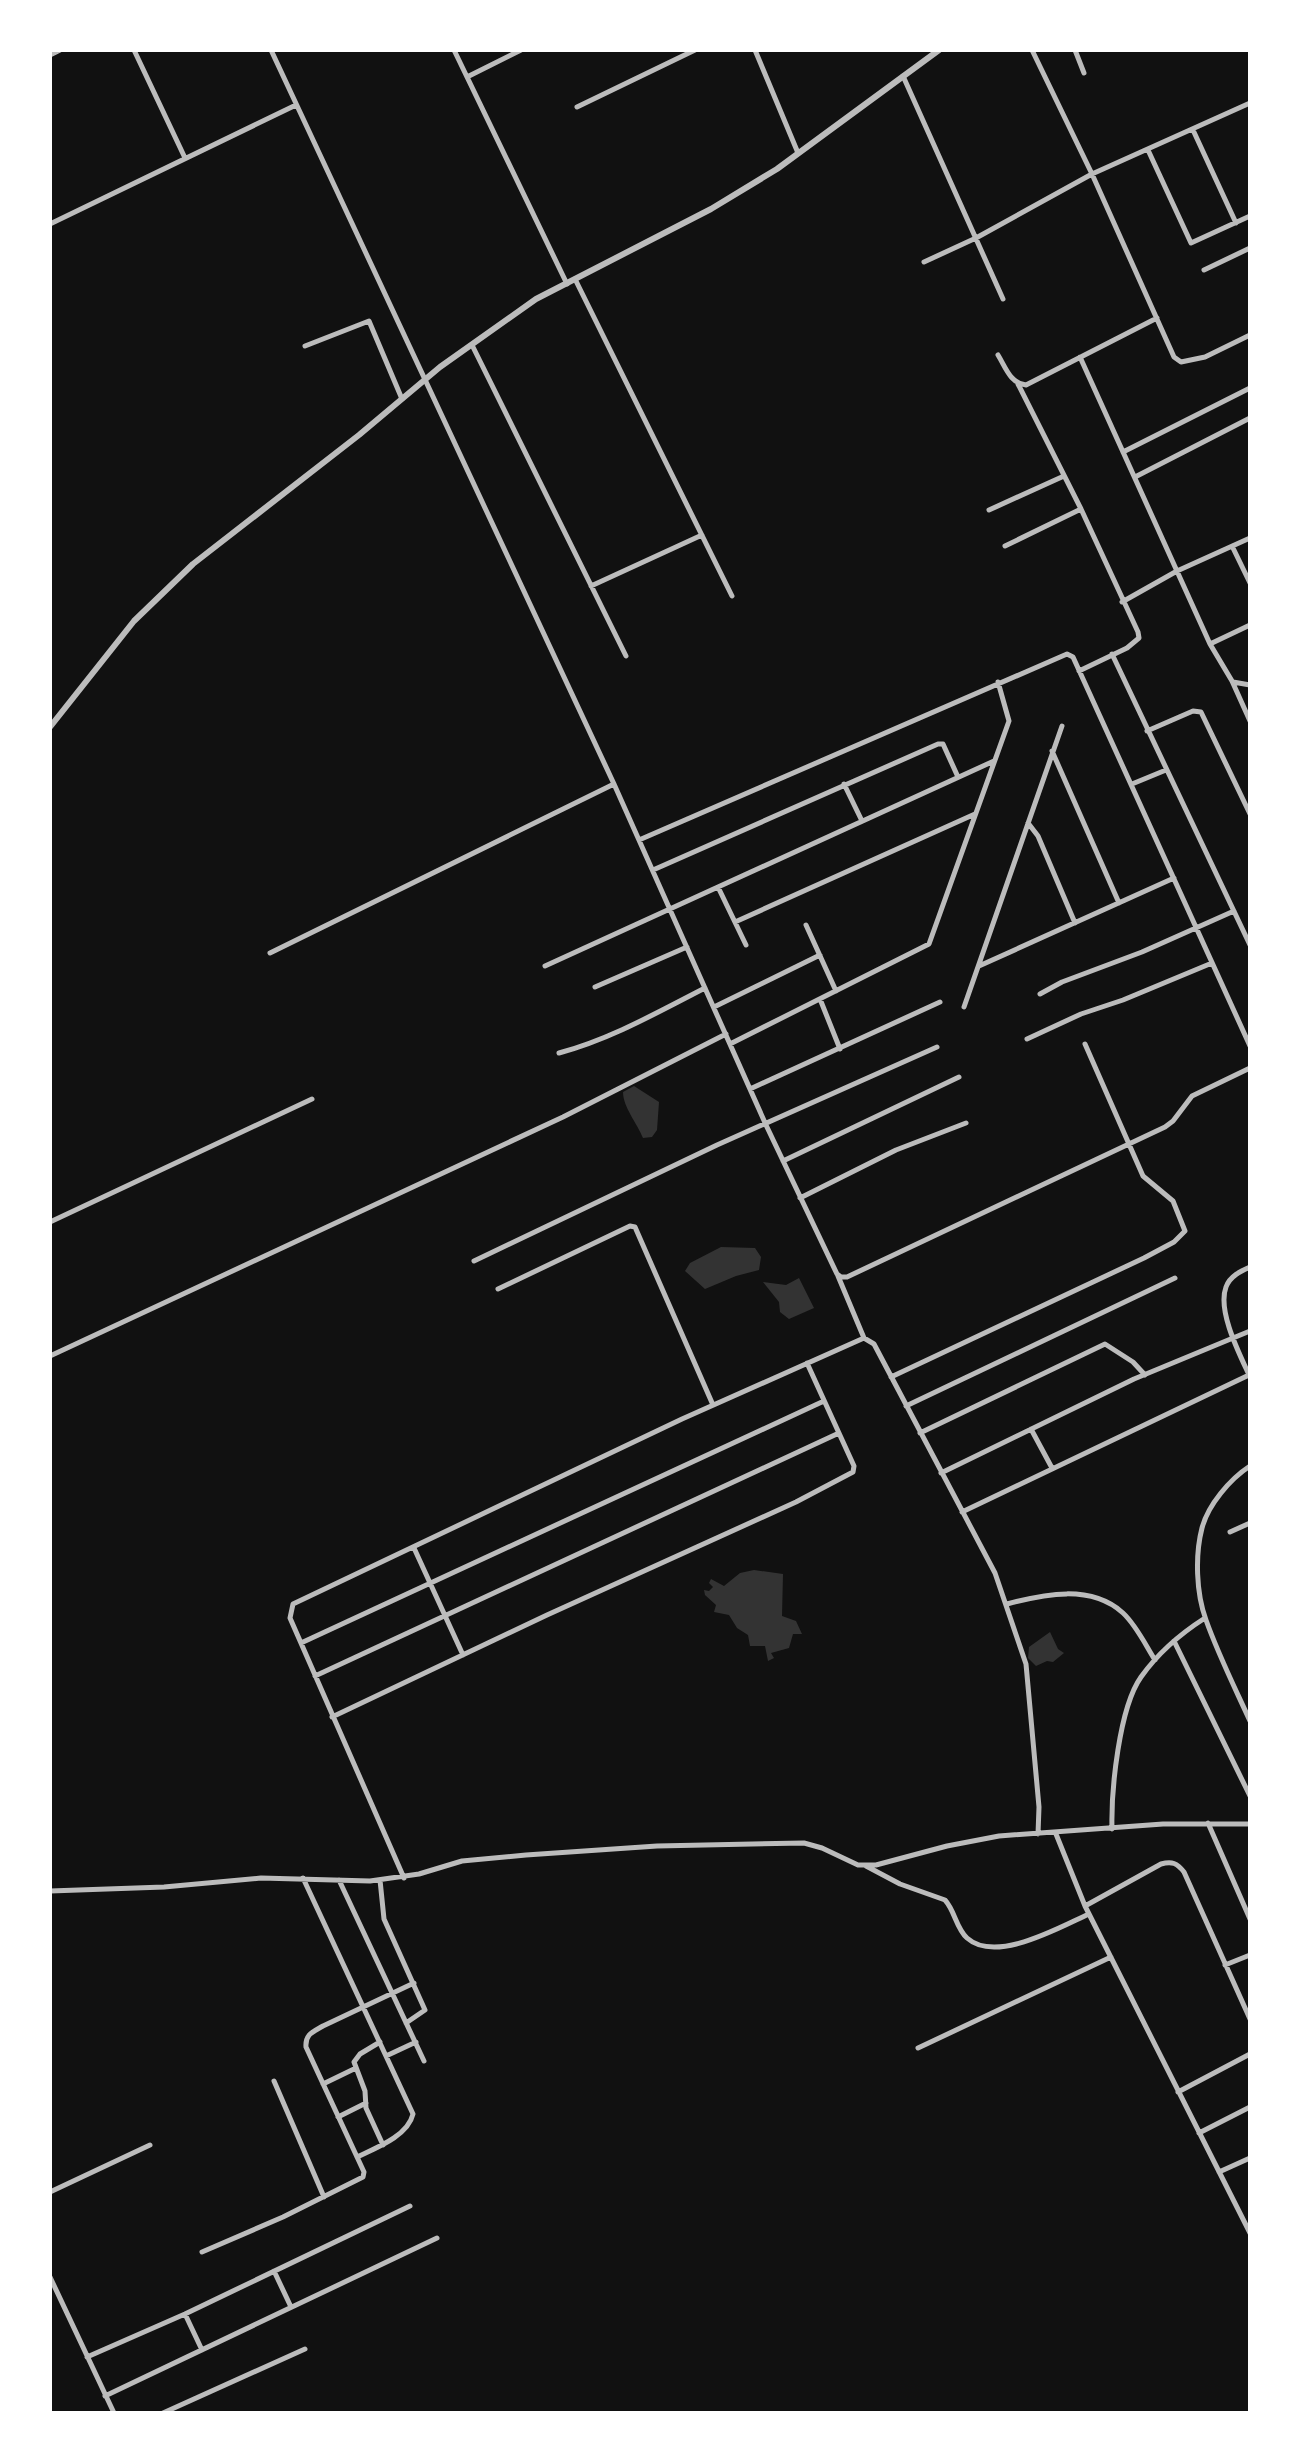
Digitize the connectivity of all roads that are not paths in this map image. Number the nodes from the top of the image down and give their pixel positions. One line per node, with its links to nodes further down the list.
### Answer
1 (58, 50): 11 (street)
2 (134, 50): 21 (street)
3 (271, 50): 16 (street)
4 (454, 50): 14 (street)
5 (521, 50): 14 (street)
6 (695, 50): 17 (street)
7 (755, 50): 20 (street)
8 (939, 50): 13 (street)
9 (1032, 50): 22 (street)
10 (1075, 50): 12 (street)
11 (50, 55)
12 (1084, 73)
13 (903, 75): 20 (street); 26 (street)
14 (467, 77): 31 (street)
15 (1250, 103): 18 (street)
16 (296, 105): 21 (street); 39 (street)
17 (577, 107)
18 (1193, 130): 19 (street); 24 (street)
19 (1147, 150): 22 (street); 24 (street)
20 (798, 153): 30 (street)
21 (185, 158): 25 (street)
22 (1092, 174): 26 (street); 33 (street)
23 (1250, 216): 24 (street)
24 (1236, 223)
25 (50, 224)
26 (976, 238): 28 (street); 32 (street)
27 (1250, 248): 29 (street)
28 (924, 262)
29 (1204, 270)
30 (575, 279): 31 (street); 49 (street)
31 (567, 284): 35 (street)
32 (1003, 299)
33 (1157, 318): 34 (street); 38 (street)
34 (1250, 335)
35 (472, 345): 39 (street); 55 (street)
36 (305, 346): 42 (street)
37 (998, 355): 40 (street)
38 (1080, 357): 40 (street); 44 (street)
39 (425, 381): 42 (street); 74 (street)
40 (1018, 384): 45 (street)
41 (1250, 388): 44 (street)
42 (402, 399): 68 (street)
43 (1250, 418): 46 (street)
44 (1123, 452): 46 (street)
45 (1064, 476): 47 (street); 48 (street)
46 (1135, 477): 53 (street)
47 (1081, 509): 51 (street); 57 (street)
48 (989, 510)
49 (702, 535): 55 (street); 56 (street)
50 (1250, 538): 52 (street)
51 (1005, 546)
52 (1233, 548): 53 (street); 54 (street)
53 (1177, 571): 57 (street); 59 (street)
54 (1250, 583)
55 (591, 586): 61 (street)
56 (732, 596)
57 (1122, 602): 60 (street)
58 (1250, 625): 59 (street)
59 (1210, 644): 63 (street)
60 (1112, 654): 62 (street); 69 (street)
61 (626, 656)
62 (1079, 671): 64 (street); 76 (street)
63 (1232, 681): 65 (street); 66 (street)
64 (998, 682): 71 (street); 81 (street)
65 (1250, 685)
66 (1250, 721)
67 (1062, 726): 70 (street)
68 (50, 727)
69 (1147, 731): 72 (street); 78 (street)
70 (1051, 750): 80 (street); 85 (street)
71 (994, 761): 73 (street); 77 (street)
72 (1166, 770): 76 (street); 87 (street)
73 (958, 777): 75 (street); 79 (street)
74 (614, 784): 81 (street); 95 (street)
75 (844, 784): 79 (street); 82 (street)
76 (1132, 784): 83 (street)
77 (976, 814): 88 (street); 102 (street)
78 (1250, 814)
79 (862, 821): 84 (street)
80 (1027, 822): 89 (street); 99 (street)
81 (639, 840): 82 (street)
82 (653, 870): 86 (street)
83 (1174, 878): 85 (street); 91 (street)
84 (718, 887): 86 (street); 88 (street)
85 (1119, 903): 89 (street)
86 (670, 909): 94 (street); 98 (street)
87 (1234, 911): 91 (street); 93 (street)
88 (735, 922): 92 (street)
89 (1075, 923): 99 (street)
90 (806, 925): 96 (street)
91 (1197, 928): 97 (street); 103 (street)
92 (746, 945)
93 (1250, 945)
94 (687, 947): 100 (street); 101 (street)
95 (270, 953)
96 (820, 955): 102 (street); 106 (street)
97 (1212, 963): 109 (street); 112 (street)
98 (545, 966)
99 (978, 967): 107 (street)
100 (595, 987)
101 (705, 988): 106 (street); 115 (street)
102 (836, 991): 104 (street)
103 (1040, 994)
104 (820, 999): 110 (street); 114 (street)
105 (940, 1002): 114 (street)
106 (714, 1007): 108 (street)
107 (964, 1007)
108 (726, 1034): 110 (street); 134 (street)
109 (1027, 1039)
110 (730, 1044): 118 (street)
111 (1085, 1044): 122 (street)
112 (1250, 1046)
113 (937, 1047): 121 (street)
114 (840, 1049): 118 (street)
115 (559, 1053)
116 (1250, 1068): 122 (street)
117 (959, 1077): 123 (street)
118 (750, 1089): 121 (street)
119 (312, 1099): 125 (street)
120 (966, 1123): 124 (street)
121 (766, 1125): 123 (street); 126 (street)
122 (1128, 1143): 128 (street); 138 (street)
123 (783, 1161): 124 (street)
124 (800, 1198): 128 (street)
125 (50, 1222)
126 (474, 1261)
127 (1250, 1267): 133 (street)
128 (837, 1274): 132 (street)
129 (1175, 1278): 141 (street)
130 (498, 1289): 140 (street)
131 (1250, 1331): 133 (street)
132 (864, 1338): 135 (street); 138 (street)
133 (1233, 1339): 136 (street); 137 (street)
134 (50, 1356)
135 (807, 1363): 139 (street); 140 (street)
136 (1145, 1375): 142 (street); 144 (street)
137 (1250, 1376): 146 (street)
138 (891, 1377): 141 (street)
139 (824, 1401): 143 (street); 152 (street)
140 (713, 1405): 151 (street)
141 (906, 1406): 144 (street)
142 (1031, 1429): 146 (street); 147 (street)
143 (839, 1433): 154 (street); 158 (street)
144 (920, 1433): 147 (street)
145 (1250, 1466): 155 (street)
146 (1052, 1468): 148 (street)
147 (941, 1473): 148 (street)
148 (962, 1512): 153 (street)
149 (1250, 1523): 150 (street)
150 (1230, 1532)
151 (414, 1548): 152 (street); 157 (street)
152 (430, 1584): 154 (street); 157 (street)
153 (1007, 1604): 159 (street); 167 (street)
154 (444, 1616): 158 (street); 160 (street)
155 (1205, 1618): 156 (street); 162 (street)
156 (1174, 1641): 159 (street); 163 (street)
157 (301, 1643): 160 (street)
158 (463, 1655): 161 (street)
159 (1155, 1660): 166 (street)
160 (315, 1676): 161 (street)
161 (332, 1717): 171 (street)
162 (1250, 1721)
163 (1250, 1796)
164 (1208, 1823): 165 (street); 166 (street); 177 (street)
165 (1250, 1824)
166 (1112, 1829): 168 (street)
167 (1038, 1834): 168 (street); 169 (street)
168 (1056, 1834): 175 (street)
169 (865, 1865): 171 (street); 176 (street)
170 (303, 1878): 172 (street); 174 (street); 183 (street)
171 (404, 1878): 173 (street)
172 (339, 1880): 173 (street); 182 (street)
173 (380, 1880): 181 (street)
174 (50, 1891)
175 (1085, 1906): 176 (street); 180 (street)
176 (1089, 1914): 179 (street)
177 (1250, 1919)
178 (1250, 1955): 180 (street)
179 (1111, 1957): 188 (street); 195 (street)
180 (1225, 1965): 184 (street)
181 (414, 1983): 182 (street); 185 (street)
182 (392, 1993): 183 (street); 185 (street)
183 (364, 2007): 186 (street); 194 (street)
184 (1250, 2019)
185 (406, 2023): 187 (street)
186 (380, 2042): 190 (street); 192 (street)
187 (416, 2042): 190 (street); 191 (street)
188 (918, 2048)
189 (1250, 2054): 195 (street)
190 (386, 2056): 201 (street)
191 (424, 2061)
192 (356, 2068): 194 (street); 196 (street)
193 (274, 2081): 206 (street)
194 (323, 2084): 198 (street)
195 (1178, 2092): 199 (street)
196 (366, 2103): 198 (street); 201 (street)
197 (1250, 2107): 199 (street)
198 (338, 2117): 202 (street)
199 (1199, 2133): 204 (street)
200 (150, 2145): 205 (street)
201 (383, 2145): 202 (street)
202 (357, 2157): 206 (street)
203 (1250, 2158): 204 (street)
204 (1219, 2172): 209 (street)
205 (50, 2192)
206 (324, 2197): 212 (street)
207 (410, 2206): 213 (street)
208 (1250, 2214): 209 (street)
209 (1243, 2218): 210 (street)
210 (1250, 2233)
211 (437, 2238): 215 (street)
212 (202, 2252)
213 (274, 2271): 215 (street); 216 (street)
214 (50, 2277): 219 (street)
215 (291, 2307): 218 (street)
216 (185, 2314): 218 (street); 219 (street)
217 (305, 2349): 222 (street)
218 (202, 2350): 220 (street)
219 (87, 2357): 220 (street)
220 (105, 2396): 221 (street)
221 (114, 2413)
222 (163, 2413)

